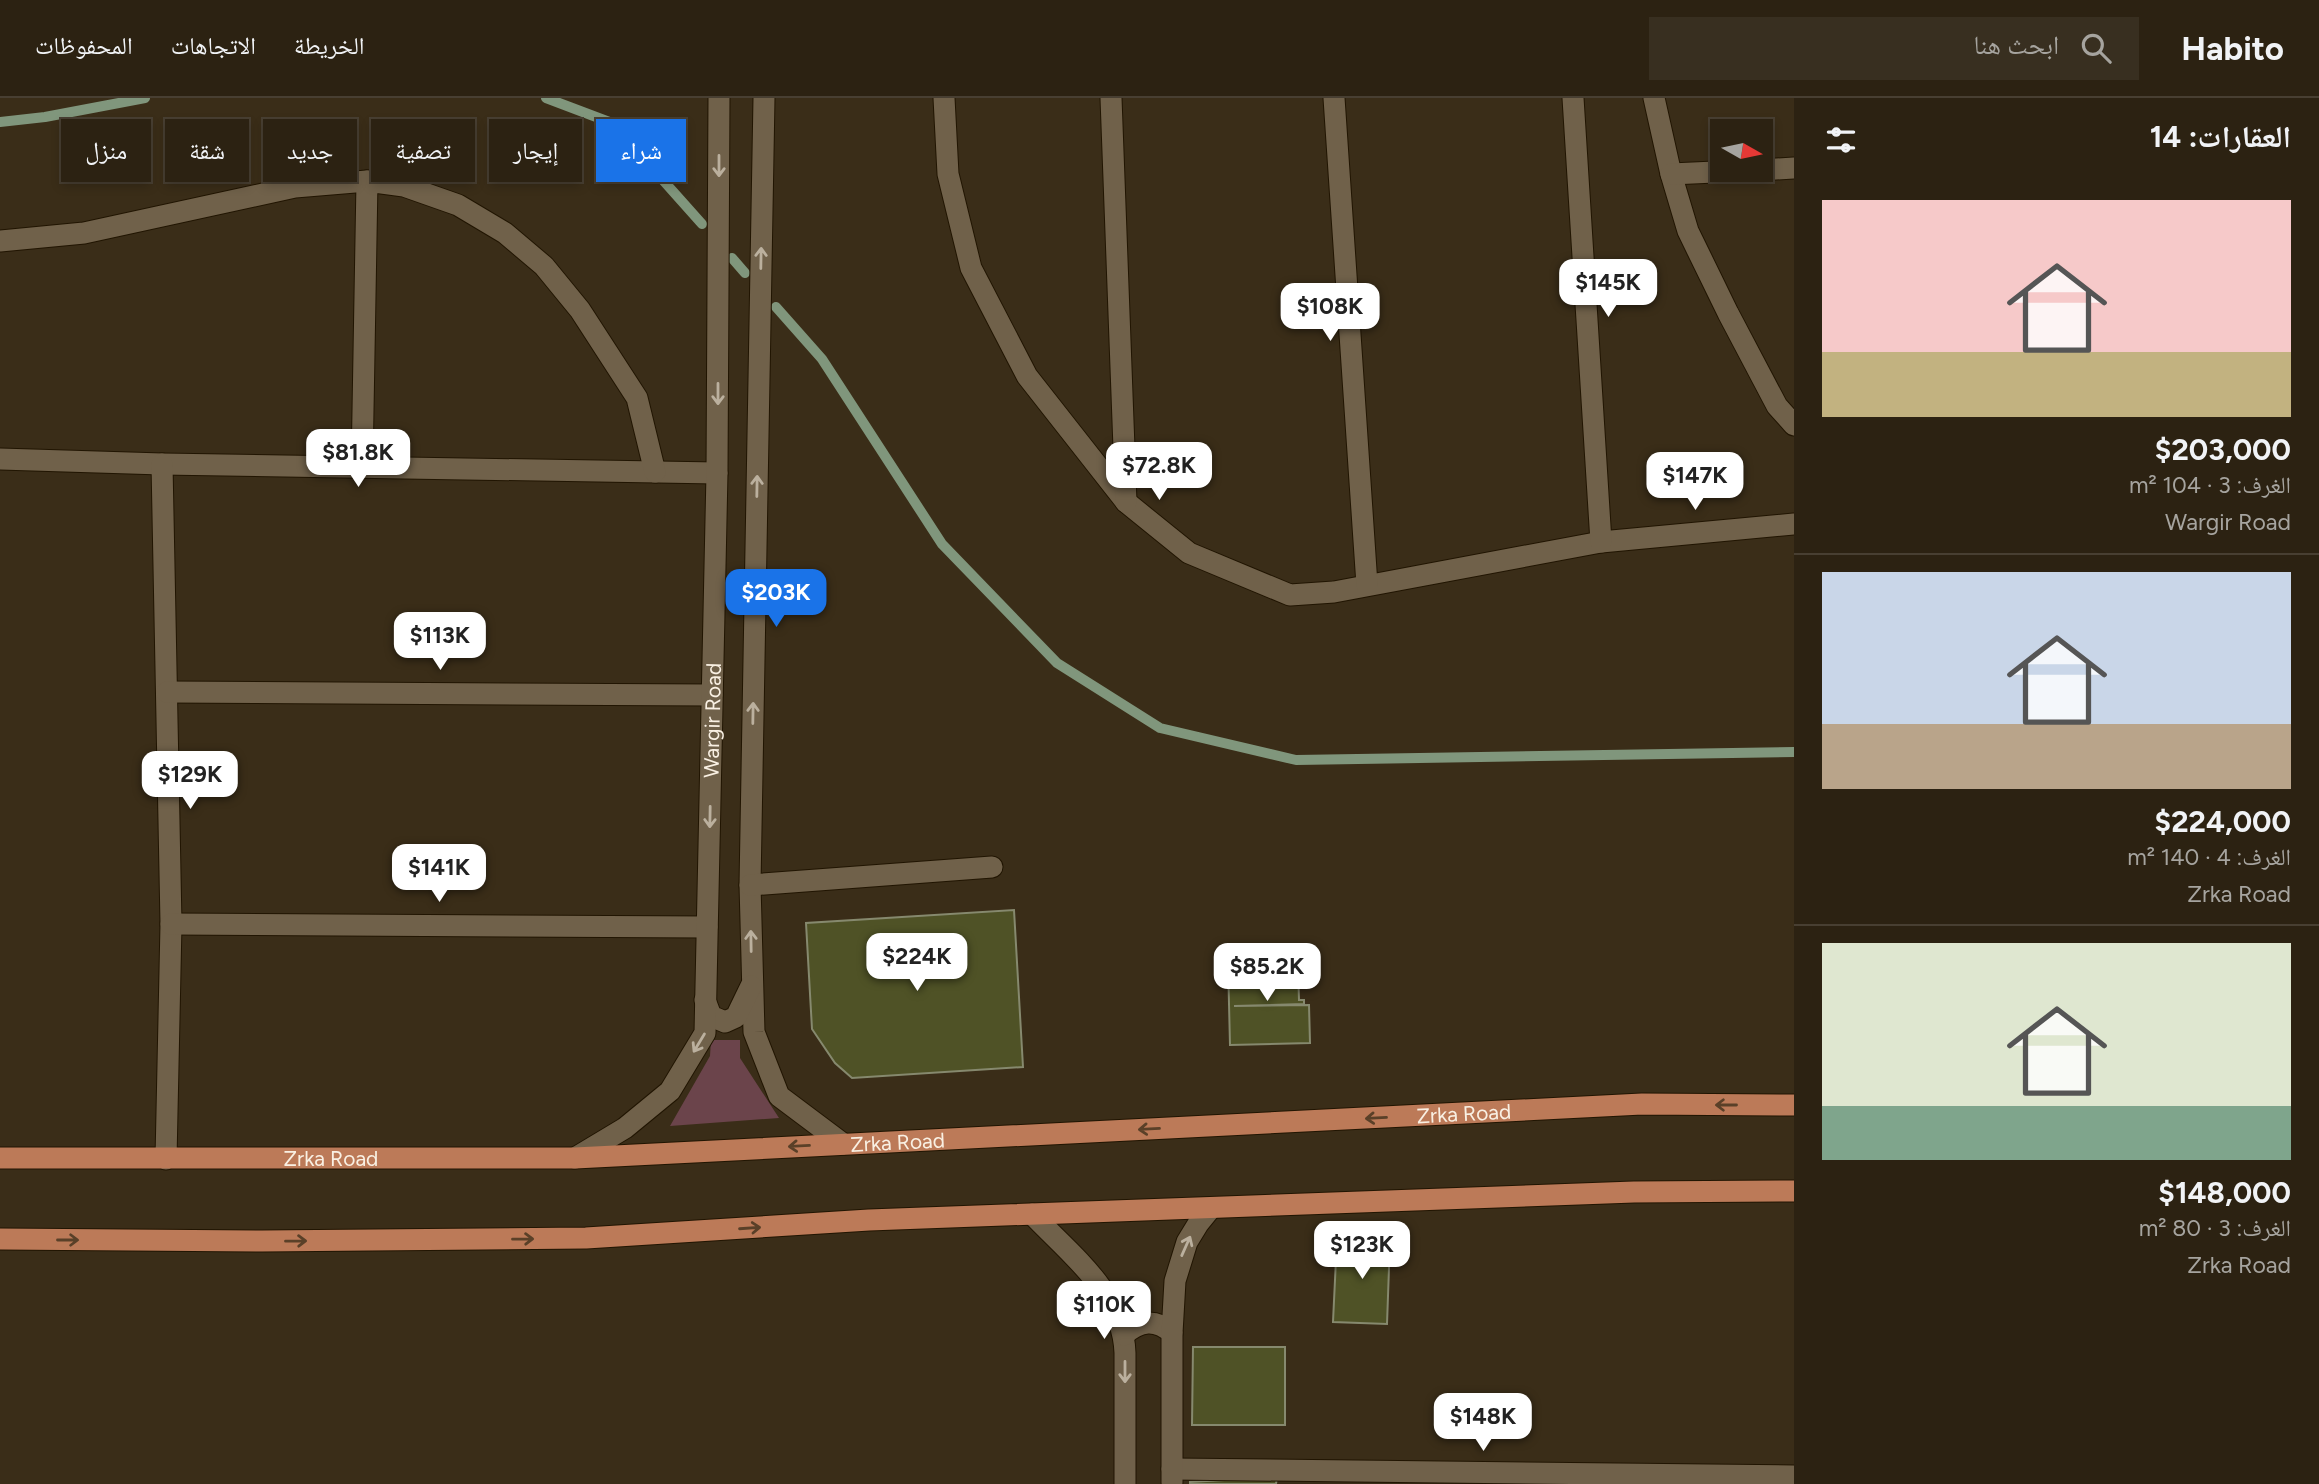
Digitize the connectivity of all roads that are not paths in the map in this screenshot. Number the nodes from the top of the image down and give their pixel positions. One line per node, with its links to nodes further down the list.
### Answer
1 (719, 98): 20 (street, Wargir Road, one-way to 20)
2 (764, 98): 28 (street, Wargir Road, one-way to 2)
3 (944, 98): 21 (street)
4 (1111, 98): 21 (street)
5 (1334, 98): 24 (street)
6 (1573, 98): 23 (street)
7 (1654, 98): 11 (street)
8 (1794, 168): 9 (street)
9 (1773, 169)
10 (1710, 172): 11 (street)
11 (1671, 174): 14 (street)
12 (367, 181): 13 (street); 18 (street); 19 (street)
13 (0, 241)
14 (1786, 405): 15 (street)
15 (1794, 425)
16 (0, 459): 17 (street)
17 (162, 464): 18 (street); 25 (street)
18 (362, 468): 19 (street)
19 (655, 472): 20 (street)
20 (717, 473): 26 (street, Wargir Road)
21 (1126, 502): 24 (street)
22 (1794, 524): 23 (street)
23 (1601, 542): 24 (street)
24 (1367, 585)
25 (167, 692): 26 (street); 29 (street)
26 (712, 695): 30 (street, Wargir Road, one-way to 30)
27 (992, 867): 28 (street)
28 (750, 886): 31 (street, Wargir Road, one-way to 28)
29 (171, 924): 30 (street); 37 (street)
30 (707, 927): 32 (street, Wargir Road)
31 (752, 983): 32 (street); 34 (street, Wargir Road)
32 (705, 1000): 36 (street, Wargir Road, one-way to 36)
33 (1794, 1105): 34 (main road, Zrka Road, one-way to 34)
34 (843, 1144): 36 (main road, Zrka Road, one-way to 36)
35 (0, 1158): 37 (main road, Zrka Road)
36 (575, 1158): 37 (main road, Zrka Road)
37 (166, 1159)
38 (1794, 1191): 39 (main road)
39 (1210, 1208): 40 (main road); 42 (street, one-way to 39)
40 (1032, 1214): 41 (main road, one-way to 40); 43 (street)
41 (0, 1239)
42 (1172, 1333): 43 (street); 45 (street)
43 (1124, 1335): 48 (street, one-way to 48)
44 (1794, 1476): 47 (street)
45 (1172, 1477): 46 (street)
46 (1407, 1478): 47 (street)
47 (1637, 1479)
48 (1125, 1484)

